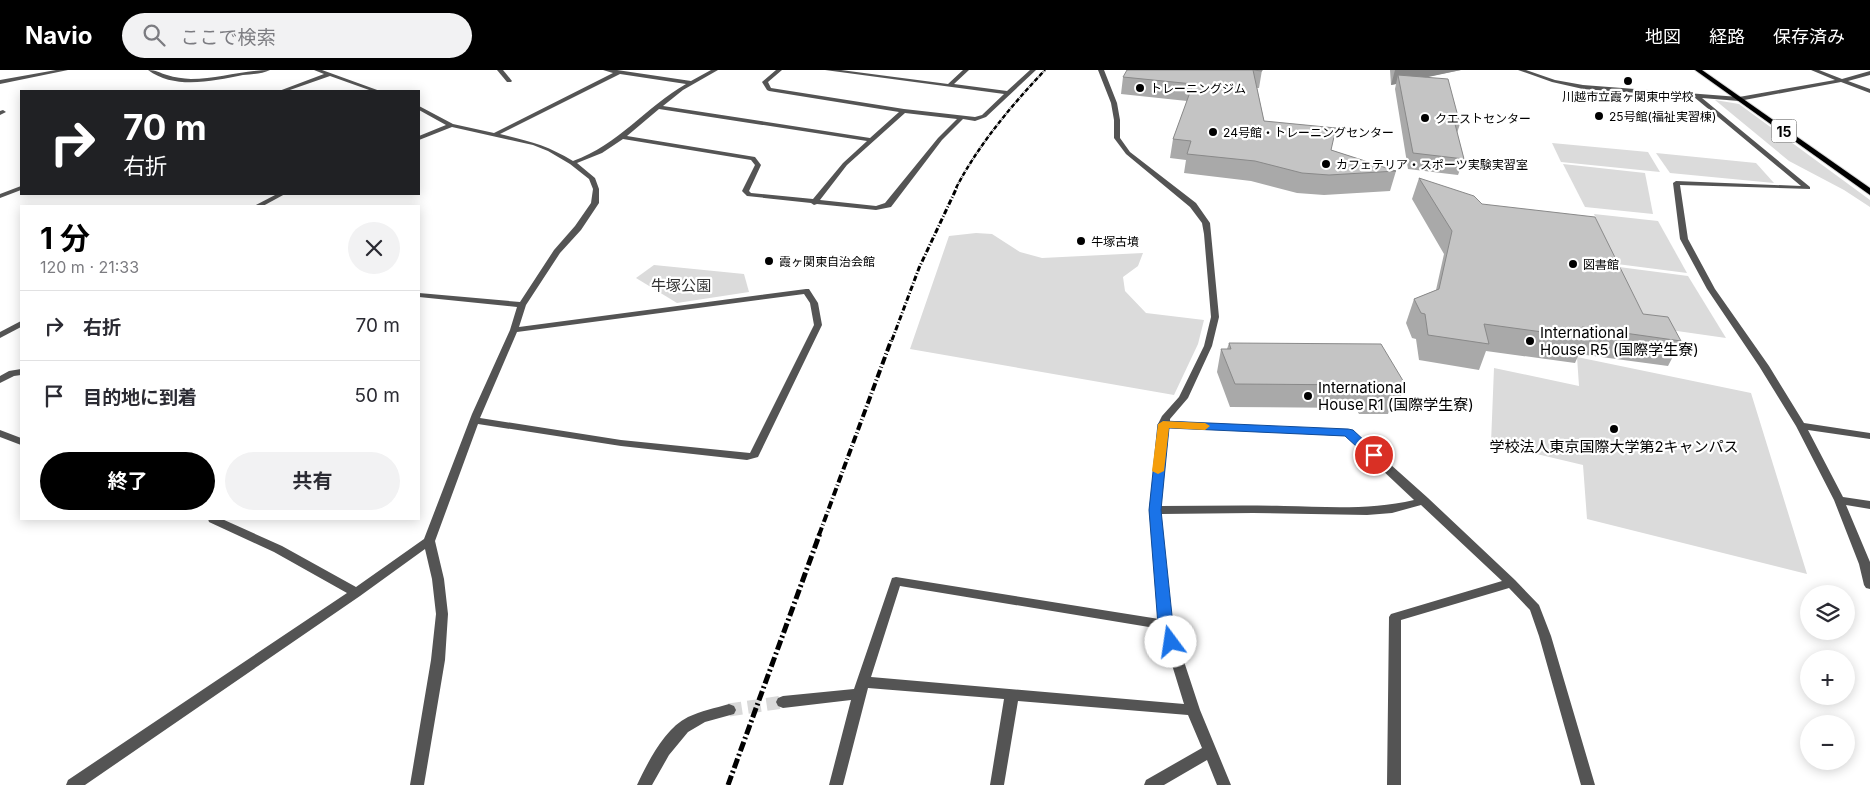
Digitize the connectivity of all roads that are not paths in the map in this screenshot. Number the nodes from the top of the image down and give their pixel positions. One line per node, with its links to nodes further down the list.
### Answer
1 (65, 70): 23 (street)
2 (151, 70): 3 (street)
3 (268, 70)
4 (317, 70): 18 (street)
5 (500, 70): 22 (street)
6 (606, 70): 17 (street)
7 (644, 70): 20 (street)
8 (715, 70): 24 (street)
9 (779, 70): 34 (street)
10 (828, 70): 25 (street)
11 (966, 70): 25 (street)
12 (1032, 70): 29 (street)
13 (1101, 70): 56 (street)
14 (1521, 70): 30 (street)
15 (1698, 70): 31 (main road, 15)
16 (1814, 70): 21 (street)
17 (619, 72): 20 (street); 37 (street)
18 (329, 73): 26 (street); 27 (street)
19 (1870, 73): 21 (street)
20 (635, 74): 24 (street)
21 (1844, 80): 28 (street); 31 (street)
22 (509, 81)
23 (0, 82)
24 (693, 83): 32 (street)
25 (949, 86): 29 (street)
26 (285, 90)
27 (374, 90)
28 (1870, 91)
29 (1007, 93): 35 (street)
30 (1697, 97): 31 (street); 57 (street)
31 (1739, 99): 43 (main road, 15)
32 (659, 107): 38 (street); 40 (street)
33 (420, 109): 36 (street)
34 (904, 111): 35 (street); 40 (street)
35 (961, 118): 46 (street)
36 (451, 125): 37 (street); 39 (street)
37 (496, 134): 41 (street)
38 (622, 137): 41 (street); 46 (street)
39 (420, 138)
40 (872, 140): 46 (street)
41 (572, 163): 49 (street)
42 (20, 188): 45 (street)
43 (1870, 192)
44 (280, 195): 47 (street)
45 (0, 196)
46 (814, 203)
47 (260, 205)
48 (420, 295): 49 (street)
49 (522, 305): 51 (street)
50 (20, 325): 52 (street)
51 (514, 330): 55 (street); 55 (street)
52 (0, 335)
53 (20, 372): 54 (street)
54 (0, 380)
55 (475, 420): 66 (street)
56 (1163, 424): 62 (street); 64 (street)
57 (1801, 426): 59 (street); 61 (street)
58 (0, 433): 60 (street)
59 (1870, 436)
60 (20, 442)
61 (1839, 500): 63 (street); 68 (street)
62 (1424, 501): 64 (street); 67 (street)
63 (1870, 505)
64 (1155, 510): 70 (street)
65 (215, 520): 69 (street)
66 (428, 541): 69 (street); 78 (street)
67 (1511, 583): 84 (street); 85 (street)
68 (1870, 585)
69 (356, 593): 77 (street)
70 (1166, 625): 71 (street); 75 (street)
71 (862, 688): 72 (street); 73 (street); 80 (street)
72 (1012, 694): 75 (street); 81 (street)
73 (783, 702)
74 (729, 710): 79 (street)
75 (1193, 710): 76 (street)
76 (1210, 751): 82 (street); 83 (street)
77 (73, 785)
78 (417, 785)
79 (644, 785)
80 (836, 785)
81 (997, 785)
82 (1151, 785)
83 (1224, 785)
84 (1394, 785)
85 (1588, 785)

